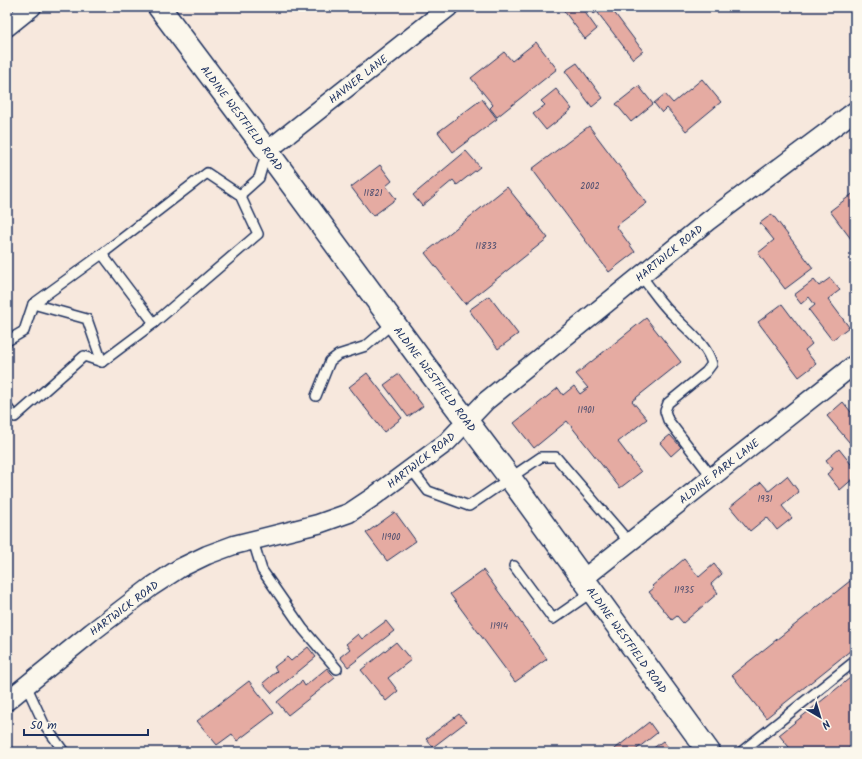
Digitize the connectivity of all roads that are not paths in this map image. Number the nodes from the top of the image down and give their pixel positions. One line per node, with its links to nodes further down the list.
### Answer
1 (32, 7): 4 (street)
2 (159, 7): 6 (main road, ALDINE WESTFIELD ROAD)
3 (449, 7): 6 (street, HAVNER LANE)
4 (7, 27)
5 (855, 111): 9 (street, HARTWICK ROAD)
6 (267, 151): 7 (lane); 11 (main road, ALDINE WESTFIELD ROAD)
7 (240, 195): 8 (lane); 12 (lane)
8 (102, 254): 10 (lane); 12 (lane)
9 (641, 276): 18 (street, HARTWICK ROAD); 20 (lane)
10 (33, 304): 13 (lane); 14 (lane)
11 (394, 323): 16 (lane); 18 (main road, ALDINE WESTFIELD ROAD)
12 (154, 324): 14 (lane)
13 (7, 341)
14 (102, 362): 17 (lane)
15 (855, 364): 20 (street, ALDINE PARK LANE)
16 (316, 396)
17 (7, 407)
18 (467, 421): 19 (street, HARTWICK ROAD); 21 (main road, ALDINE WESTFIELD ROAD)
19 (411, 469): 21 (lane); 22 (street, HARTWICK ROAD)
20 (712, 477): 23 (street, ALDINE PARK LANE)
21 (510, 478): 23 (lane); 25 (main road, ALDINE WESTFIELD ROAD)
22 (253, 541): 27 (lane); 28 (street, HARTWICK ROAD)
23 (629, 542): 25 (street, ALDINE PARK LANE)
24 (514, 566): 25 (lane)
25 (588, 585): 31 (main road, ALDINE WESTFIELD ROAD)
26 (855, 661): 32 (lane)
27 (337, 669)
28 (26, 685): 29 (street, HARTWICK ROAD); 30 (lane)
29 (7, 701)
30 (64, 752)
31 (709, 752)
32 (741, 752)

